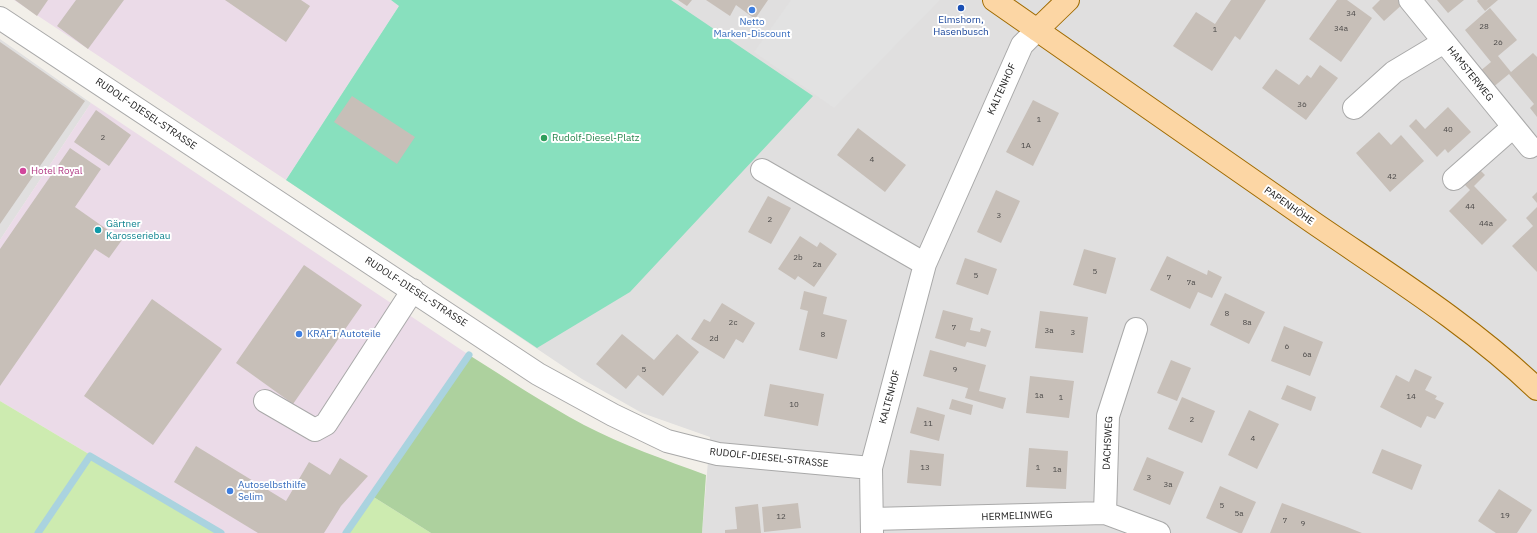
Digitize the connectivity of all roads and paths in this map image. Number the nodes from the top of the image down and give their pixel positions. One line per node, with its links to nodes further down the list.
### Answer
1 (994, 0): 5 (main road, PAPENHÖHE)
2 (1068, 0): 5 (main road)
3 (1410, 0): 6 (street, HAMSTERWEG)
4 (0, 18): 13 (street, RUDOLF-DIESEL-STRASSE)
5 (1037, 30): 12 (street, KALTENHOF); 15 (main road, PAPENHÖHE)
6 (1444, 42): 7 (street); 8 (street, HAMSTERWEG)
7 (1354, 108)
8 (1514, 127): 9 (street, HAMSTERWEG); 11 (street)
9 (1535, 147)
10 (762, 170): 12 (street)
11 (1454, 179)
12 (925, 264): 17 (street, KALTENHOF)
13 (413, 290): 16 (street); 17 (street, RUDOLF-DIESEL-STRASSE)
14 (1136, 330): 18 (street, DACHSWEG)
15 (1537, 389)
16 (265, 401)
17 (871, 468): 19 (street, KALTENHOF)
18 (1105, 513): 19 (street, HERMELINWEG); 20 (street, HERMELINWEG)
19 (872, 526)
20 (1159, 533)

